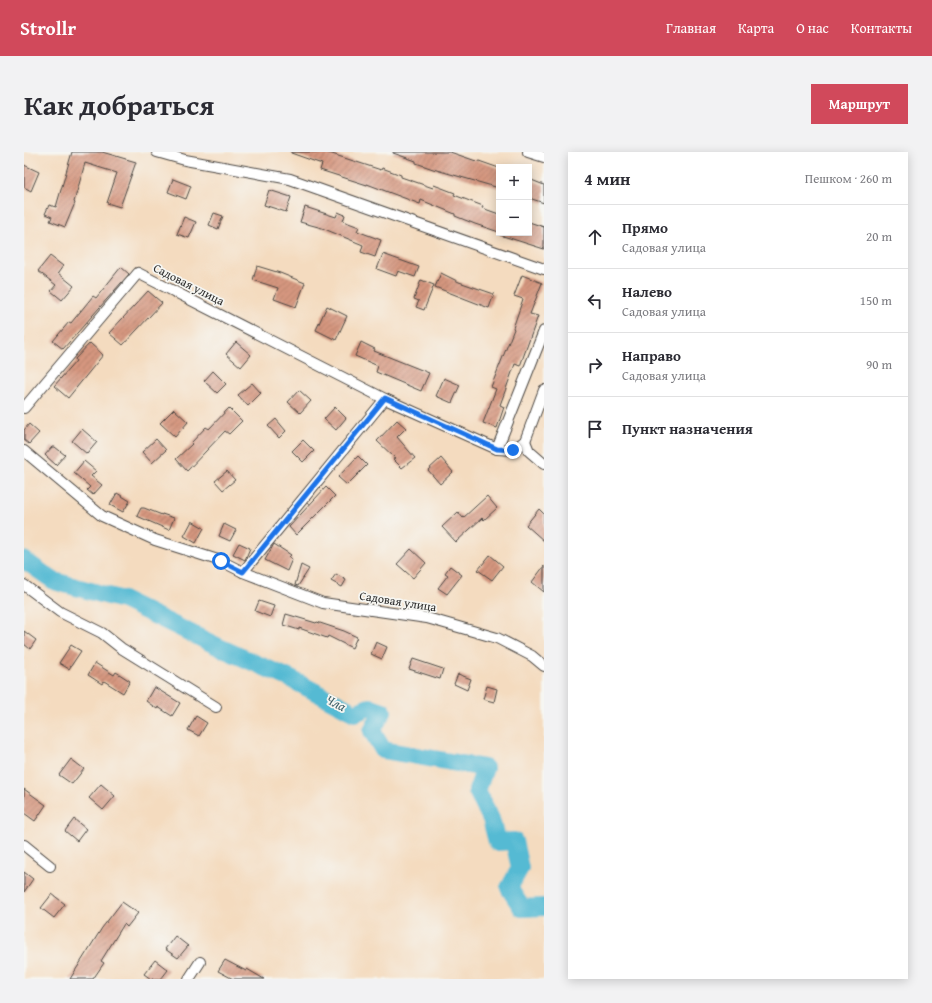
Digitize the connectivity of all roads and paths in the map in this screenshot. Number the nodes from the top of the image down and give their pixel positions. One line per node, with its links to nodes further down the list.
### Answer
1 (157, 152): 3 (street)
2 (528, 152): 4 (street)
3 (186, 156): 5 (street)
4 (544, 157)
5 (544, 269)
6 (544, 331): 11 (street)
7 (544, 390): 10 (street)
8 (385, 398): 9 (street, Садовая улица); 11 (street, Садовая улица); 14 (street)
9 (24, 408)
10 (525, 441): 11 (street, Садовая улица); 13 (street)
11 (497, 449)
12 (24, 451): 14 (street, Садовая улица)
13 (544, 464)
14 (243, 572): 16 (street, Садовая улица)
15 (24, 584): 17 (street)
16 (544, 666)
17 (216, 707)
18 (24, 845): 19 (street)
19 (50, 866)
20 (200, 962): 21 (street)
21 (189, 979)

